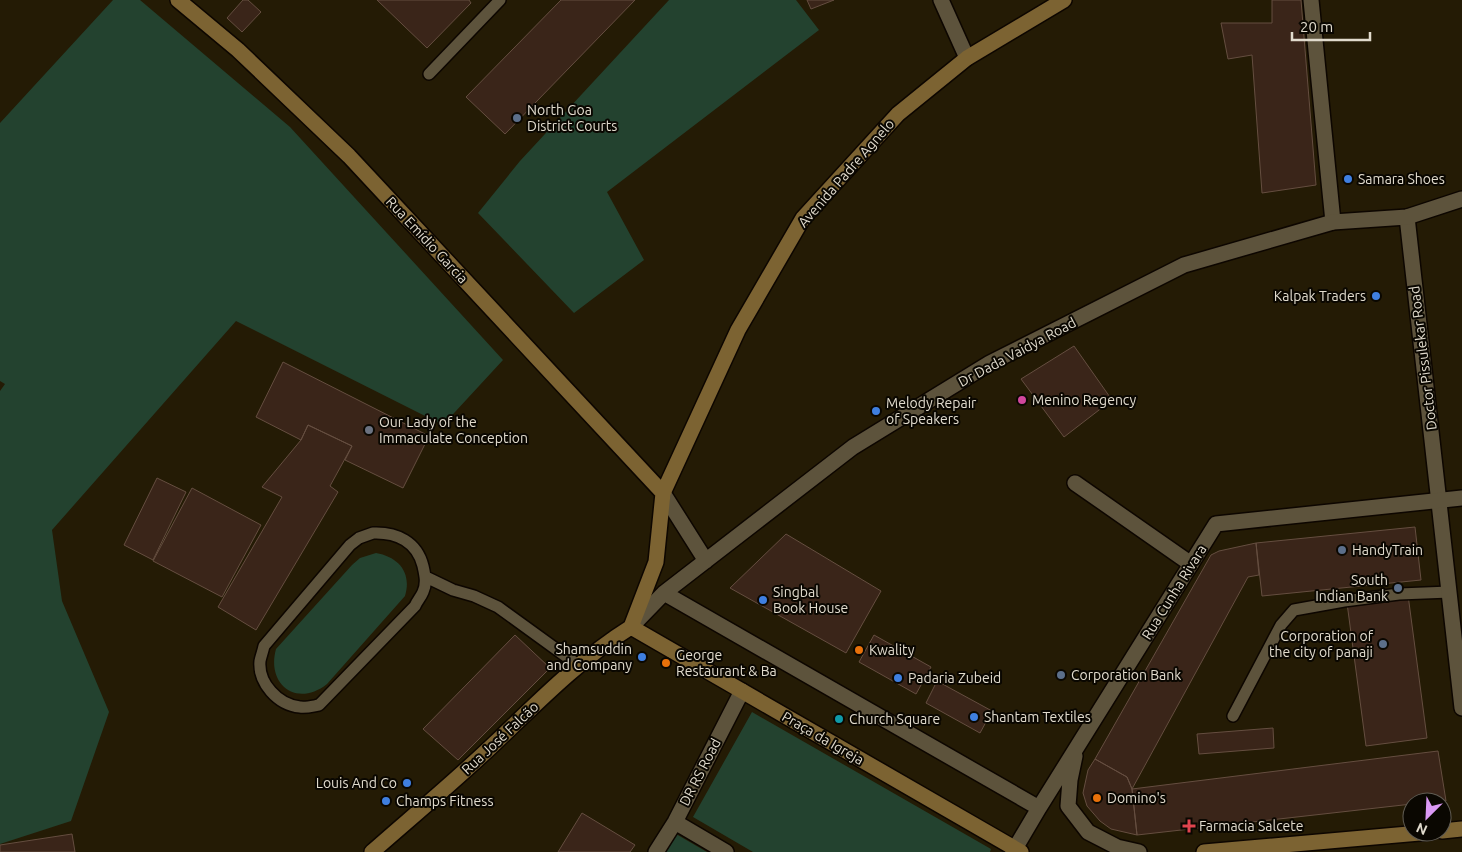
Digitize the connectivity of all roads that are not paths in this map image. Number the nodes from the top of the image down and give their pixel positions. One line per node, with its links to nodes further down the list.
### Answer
1 (178, 0): 12 (main road, Rua Emídio Garcia)
2 (500, 0): 7 (lane)
3 (941, 0): 6 (street)
4 (1064, 0): 6 (main road, Avenida Padre Agnelo)
5 (1311, 0): 10 (street)
6 (968, 58): 12 (main road, Avenida Padre Agnelo)
7 (429, 74)
8 (1462, 199): 9 (street, Dr Dada Vaidya Road)
9 (1407, 217): 10 (street, Dr Dada Vaidya Road); 14 (street, Doctor Pissulekar Road)
10 (1333, 222): 15 (street, Dr Dada Vaidya Road)
11 (1075, 483): 16 (street)
12 (663, 493): 15 (street, Rua Emídio Garcia); 20 (main road)
13 (1462, 498): 14 (street)
14 (1440, 500): 16 (street, Rua Cunha Rivara); 18 (street, Doctor Pissulekar Road)
15 (706, 561): 19 (street, Dr Dada Vaidya Road)
16 (1191, 564): 25 (street, Rua Cunha Rivara)
17 (426, 577): 17 (lane); 21 (lane)
18 (1450, 592): 23 (street, Doctor Pissulekar Road); 24 (lane)
19 (664, 593): 20 (street, Dr Dada Vaidya Road); 26 (street)
20 (631, 627): 21 (main road, Rua José Falcão); 22 (main road, Praça da Igreja)
21 (578, 665): 30 (main road, Rua José Falcão)
22 (742, 691): 27 (street, DR RS Road); 29 (main road, Praça da Igreja)
23 (1462, 708)
24 (1233, 716)
25 (1077, 746): 26 (street, Rua Cunha Rivara); 33 (street)
26 (1038, 808): 29 (street, Rua Cunha Rivara)
27 (675, 822): 31 (street, DR RS Road); 32 (street)
28 (1402, 835): 34 (main road)
29 (1017, 851)
30 (372, 852)
31 (656, 852)
32 (726, 852)
33 (1139, 852)
34 (1204, 852)

